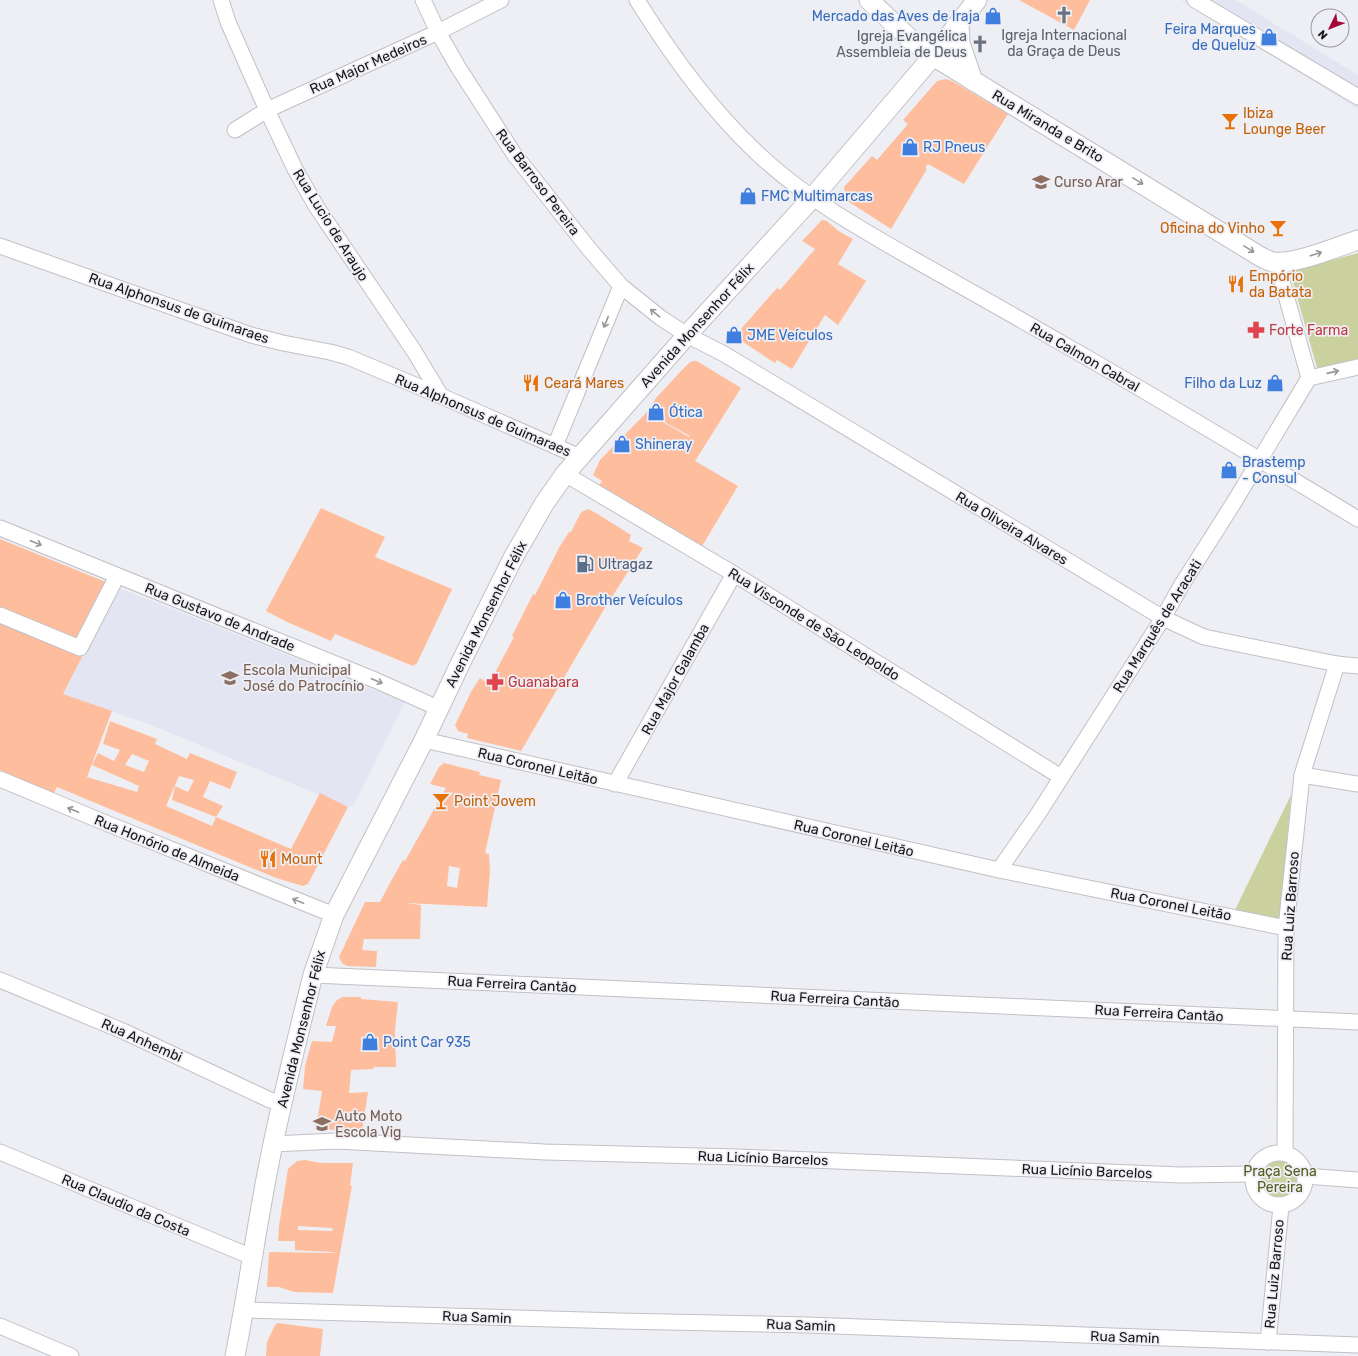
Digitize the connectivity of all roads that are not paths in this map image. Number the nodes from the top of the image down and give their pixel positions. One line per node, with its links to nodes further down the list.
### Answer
1 (221, 0): 14 (street, Rua Lucio de Araujo)
2 (423, 0): 9 (street, Rua Barroso Pereira)
3 (501, 0): 9 (street, Rua Major Medeiros)
4 (637, 0): 16 (street, Rua Calmon Cabral)
5 (869, 0): 10 (main road, Rua Miranda e Brito)
6 (977, 0): 8 (main road, Avenida Monsenhor Félix)
7 (1195, 0): 13 (street)
8 (959, 23): 10 (main road, Avenida Monsenhor Félix); 11 (main road)
9 (438, 32): 14 (street, Rua Major Medeiros); 20 (street, Rua Barroso Pereira)
10 (933, 56): 11 (main road, Rua Miranda e Brito); 12 (main road, Avenida Monsenhor Félix)
11 (973, 81): 12 (main road); 19 (main road, Rua Miranda e Brito, one-way to 19)
12 (908, 86): 16 (main road, Avenida Monsenhor Félix)
13 (1358, 97)
14 (267, 110): 15 (street, Rua Major Medeiros); 24 (street, Rua Lucio de Araujo)
15 (235, 130)
16 (812, 198): 21 (main road, Avenida Monsenhor Félix); 27 (street, Rua Calmon Cabral)
17 (1358, 240): 19 (main road, Rua Miranda e Brito, one-way to 17)
18 (0, 246): 24 (street, Rua Alphonsus de Guimaraes)
19 (1278, 262): 23 (street)
20 (621, 286): 21 (street, Rua Barroso Pereira, one-way to 20); 25 (street, one-way to 25)
21 (687, 335): 26 (main road, Avenida Monsenhor Félix); 34 (street, Rua Oliveira Alvares)
22 (1358, 366): 23 (street, one-way to 22)
23 (1309, 378): 27 (street, Rua Marquês de Aracati)
24 (441, 396): 25 (street, Rua Alphonsus de Guimaraes)
25 (555, 446): 26 (street, Rua Alphonsus de Guimaraes)
26 (580, 457): 28 (main road, Avenida Monsenhor Félix)
27 (1259, 459): 29 (street, Rua Calmon Cabral); 34 (street, Rua Marquês de Aracati)
28 (565, 474): 31 (street, Rua Visconde de São Leopoldo); 37 (main road, Avenida Monsenhor Félix)
29 (1358, 519)
30 (0, 528): 32 (street, Rua Gustavo de Andrade, one-way to 32)
31 (734, 574): 40 (street, Rua Visconde de São Leopoldo); 42 (street, Rua Major Galamba)
32 (117, 576): 33 (street); 37 (street, Rua Gustavo de Andrade, one-way to 37)
33 (0, 615)
34 (1163, 618): 35 (street, Rua Oliveira Alvares); 40 (street, Rua Marquês de Aracati)
35 (1337, 664): 36 (street, Rua Oliveira Alvares); 39 (street, Rua Luiz Barroso)
36 (1358, 666)
37 (438, 708): 38 (main road, Avenida Monsenhor Félix)
38 (424, 740): 42 (street, Rua Coronel Leitão); 45 (main road, Avenida Monsenhor Félix)
39 (1302, 775): 43 (street); 46 (street, Rua Luiz Barroso)
40 (1061, 777): 44 (street, Rua Marquês de Aracati)
41 (0, 779): 45 (street, Rua Honório de Almeida, one-way to 41)
42 (615, 784): 44 (street, Rua Coronel Leitão)
43 (1358, 784)
44 (1000, 870): 46 (street, Rua Coronel Leitão)
45 (334, 915): 47 (main road, Avenida Monsenhor Félix)
46 (1286, 928): 49 (street, Rua Luiz Barroso)
47 (313, 975): 49 (street, Rua Ferreira Cantão); 51 (main road, Avenida Monsenhor Félix)
48 (0, 980): 51 (street, Rua Anhembi)
49 (1284, 1019): 50 (street, Rua Ferreira Cantão); 54 (street, Rua Luiz Barroso)
50 (1358, 1022)
51 (282, 1103): 52 (main road, Avenida Monsenhor Félix)
52 (273, 1144): 55 (street, Rua Licínio Barcelos); 59 (main road, Avenida Monsenhor Félix)
53 (0, 1152): 59 (street, Rua Claudio da Costa)
54 (1285, 1154): 55 (street); 56 (street)
55 (1253, 1174): 58 (street)
56 (1305, 1176): 57 (street); 58 (street)
57 (1358, 1180)
58 (1280, 1206): 62 (street, Rua Luiz Barroso)
59 (252, 1257): 60 (main road, Avenida Monsenhor Félix)
60 (244, 1310): 62 (street, Rua Samin); 65 (main road, Avenida Monsenhor Félix)
61 (0, 1326): 64 (street)
62 (1268, 1342): 63 (street, Rua Samin)
63 (1358, 1345)
64 (71, 1356)
65 (235, 1356)

